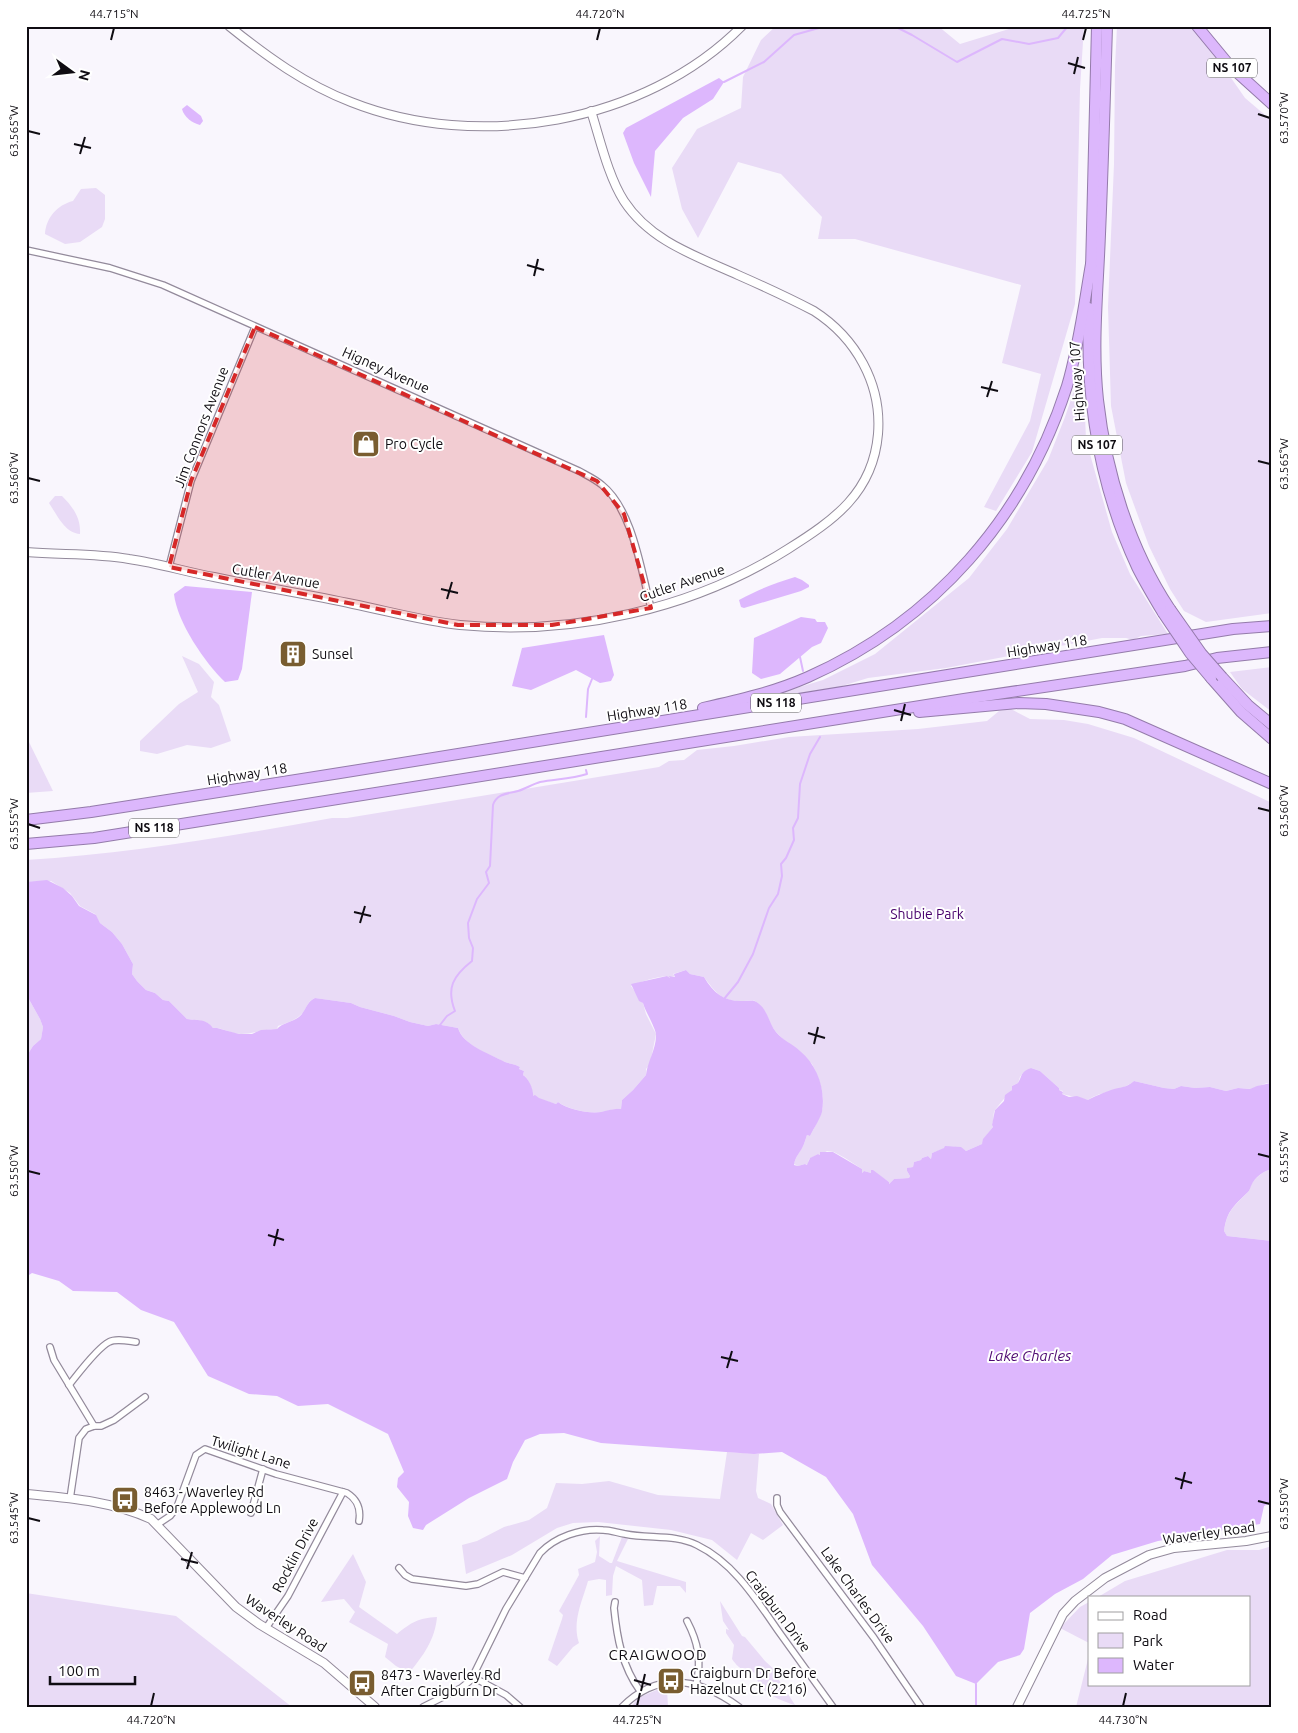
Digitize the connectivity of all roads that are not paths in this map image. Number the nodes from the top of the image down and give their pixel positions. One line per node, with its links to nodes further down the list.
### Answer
1 (230, 26): 7 (street)
2 (742, 26): 7 (street)
3 (1097, 26): 9 (highway, Highway 107 / NS 107)
4 (1108, 26): 14 (highway)
5 (1198, 26): 6 (highway, NS 107)
6 (1272, 104)
7 (591, 111): 13 (street, Cutler Avenue)
8 (26, 250): 10 (street, Higney Avenue)
9 (1091, 264): 14 (highway, Highway 107 / NS 107); 23 (highway)
10 (255, 327): 12 (street, Jim Connors Avenue); 13 (street, Higney Avenue)
11 (26, 552): 12 (street, Cutler Avenue)
12 (169, 567): 13 (street, Cutler Avenue)
13 (651, 608)
14 (1167, 611): 19 (highway, bridge)
15 (1272, 621): 17 (highway)
16 (1272, 626): 17 (highway, Highway 118 / NS 118)
17 (1233, 629): 23 (highway, Highway 118 / NS 118)
18 (1272, 652): 20 (highway, NS 118)
19 (1216, 678): 21 (highway); 22 (highway)
20 (806, 724): 24 (highway); 26 (highway, NS 118)
21 (1272, 724)
22 (1272, 739)
23 (546, 740): 25 (highway, Highway 118 / NS 118)
24 (1272, 784)
25 (26, 820)
26 (26, 844)
27 (136, 1342): 29 (street)
28 (50, 1347): 29 (street)
29 (69, 1385): 31 (street)
30 (145, 1398): 31 (street)
31 (94, 1426): 35 (street)
32 (263, 1469): 33 (street, Twilight Lane); 37 (street); 39 (street, Twilight Lane)
33 (343, 1492): 38 (street); 45 (street, Rocklin Drive)
34 (26, 1494): 35 (street, Waverley Road)
35 (70, 1498): 39 (street, Waverley Road)
36 (777, 1498): 55 (street, Lake Charles Drive)
37 (251, 1513)
38 (359, 1521)
39 (158, 1524): 45 (street, Waverley Road)
40 (1272, 1536): 56 (street, Waverley Road)
41 (399, 1568): 42 (street)
42 (525, 1578): 46 (street, Craigburn Drive); 54 (street, Craigburn Drive)
43 (615, 1602): 48 (street)
44 (687, 1621): 47 (street)
45 (266, 1628): 49 (street, Waverley Road)
46 (473, 1677): 50 (street, Craigburn Drive); 51 (street)
47 (696, 1685): 48 (street); 53 (street)
48 (640, 1691): 52 (street)
49 (375, 1707)
50 (423, 1707)
51 (520, 1707)
52 (622, 1707)
53 (738, 1707)
54 (833, 1707)
55 (922, 1707)
56 (1017, 1707)

